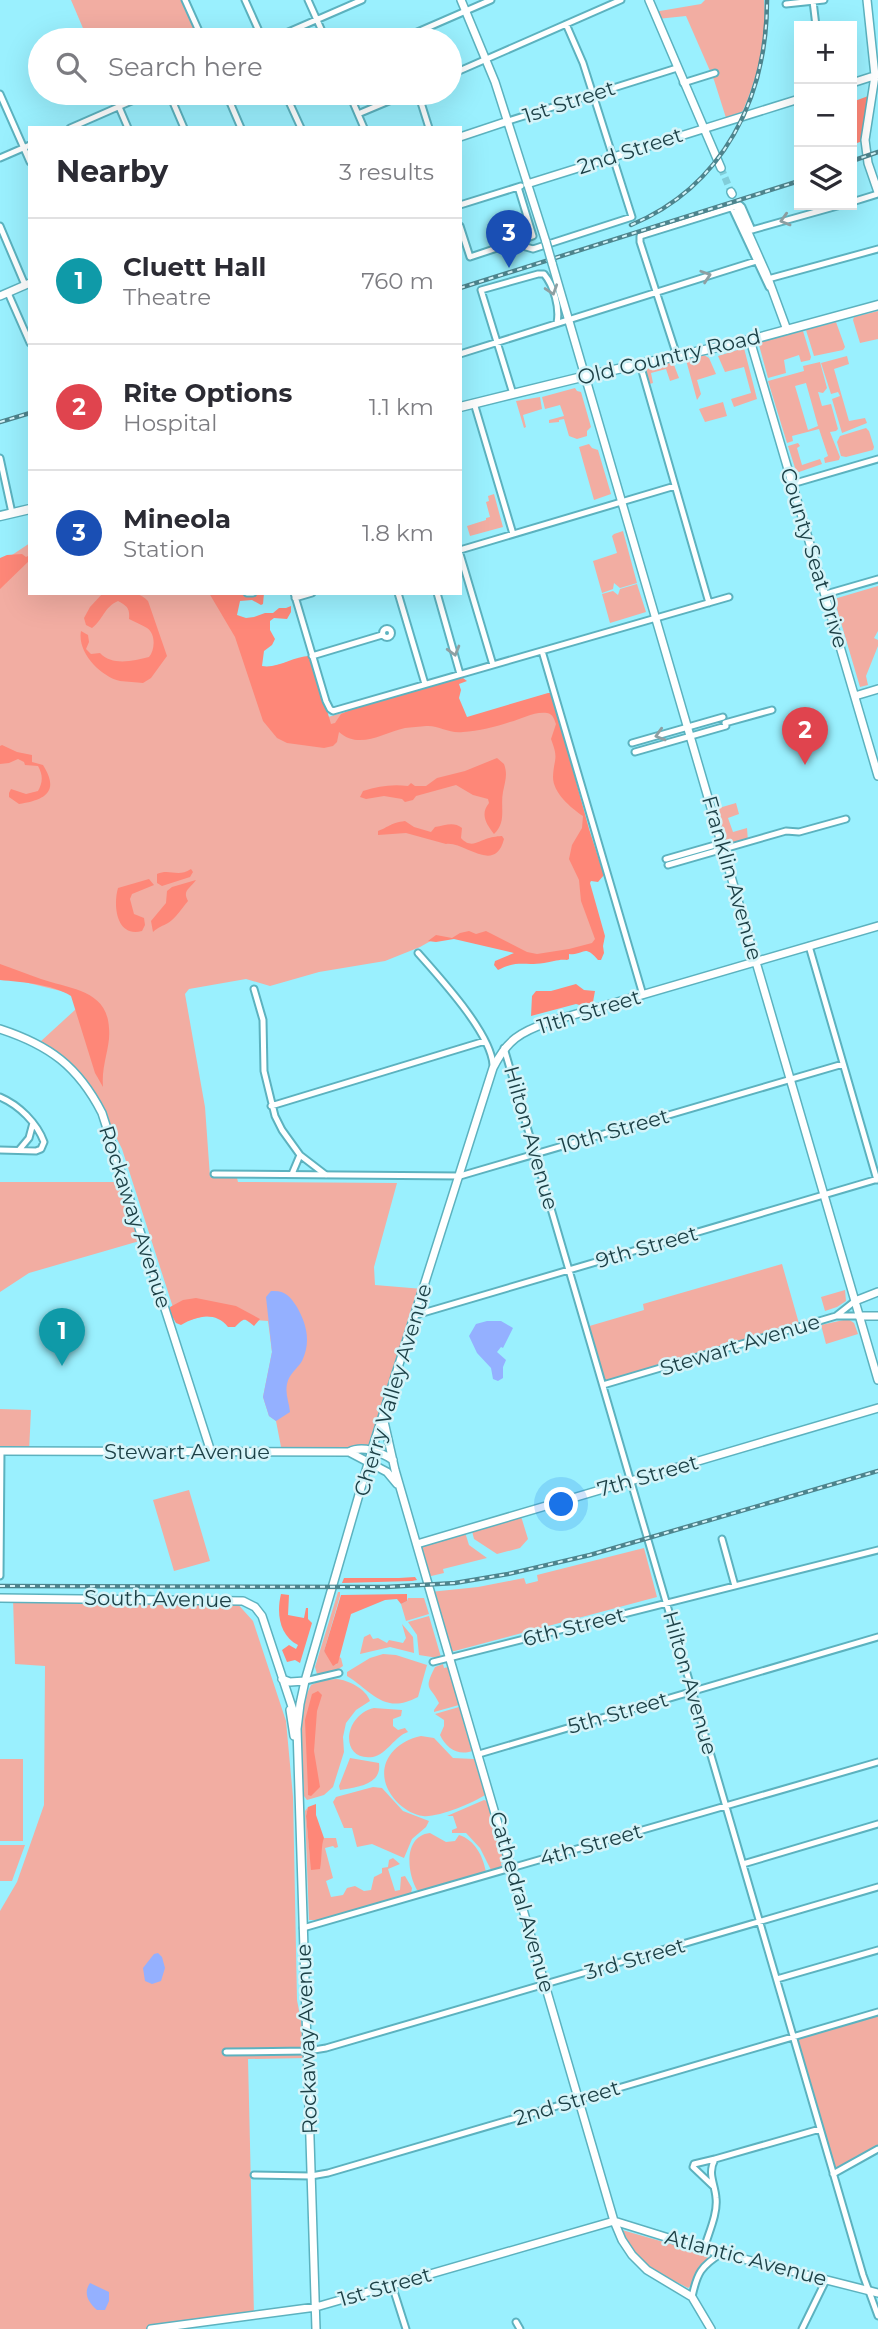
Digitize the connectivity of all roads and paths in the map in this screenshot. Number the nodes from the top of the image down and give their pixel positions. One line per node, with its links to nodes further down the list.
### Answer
1 (185, 0): 19 (street)
2 (245, 0): 20 (street)
3 (308, 0): 15 (street)
4 (362, 0): 15 (street)
5 (461, 0): 13 (main road, Franklin Avenue)
6 (491, 0): 13 (street)
7 (621, 0): 18 (street)
8 (649, 0): 25 (main road)
9 (824, 0): 11 (street)
10 (867, 0): 17 (main road)
11 (813, 1): 12 (street); 16 (street)
12 (786, 4)
13 (466, 11): 23 (street); 24 (main road, Franklin Avenue)
14 (878, 19): 17 (street)
15 (317, 20): 21 (street); 22 (street)
16 (815, 21)
17 (869, 22): 28 (main road)
18 (566, 24): 24 (street); 32 (street)
19 (198, 28)
20 (257, 28)
21 (298, 28)
22 (321, 28)
23 (427, 28)
24 (486, 59): 26 (street); 43 (main road, Franklin Avenue)
25 (677, 68): 30 (main road); 32 (street, 1st Street)
26 (462, 70)
27 (715, 73): 30 (street)
28 (876, 75): 29 (main road); 59 (main road)
29 (857, 81)
30 (683, 83): 51 (main road)
31 (0, 94): 53 (street)
32 (593, 94): 43 (street, 1st Street); 54 (street)
33 (794, 100): 51 (main road, 2nd Street)
34 (123, 105): 41 (street)
35 (174, 105): 46 (street)
36 (231, 105): 47 (street)
37 (290, 105): 48 (street)
38 (354, 105): 42 (street)
39 (379, 105): 42 (street)
40 (422, 105): 50 (street)
41 (118, 107): 44 (street); 45 (street)
42 (358, 114): 49 (street)
43 (508, 121): 52 (main road, 1st Street); 57 (main road, Franklin Avenue)
44 (75, 126)
45 (127, 126)
46 (183, 126)
47 (240, 126)
48 (299, 126)
49 (363, 126)
50 (428, 126)
51 (704, 127): 54 (main road, 2nd Street); 56 (main road)
52 (462, 135)
53 (27, 147): 55 (street)
54 (613, 157): 57 (main road, 2nd Street); 66 (street)
55 (0, 158)
56 (721, 168)
57 (527, 184): 58 (street, 2nd Street); 75 (main road, Franklin Avenue, bridge)
58 (518, 187): 61 (street, 2nd Street); 66 (street)
59 (878, 193): 60 (street)
60 (857, 200)
61 (462, 204)
62 (735, 209): 63 (street, one-way to 62); 68 (street); 69 (main road); 72 (street)
63 (823, 210)
64 (0, 226): 70 (street)
65 (462, 232): 66 (street)
66 (519, 242)
67 (878, 249): 69 (street)
68 (756, 261): 71 (street); 72 (street, one-way to 68)
69 (768, 279): 71 (main road)
70 (28, 284): 73 (main road)
71 (772, 292): 77 (main road)
72 (656, 293): 75 (street); 82 (street)
73 (4, 294): 78 (street)
74 (878, 305): 77 (main road, Old Country Road)
75 (570, 320): 76 (street); 84 (main road, Franklin Avenue)
76 (557, 323): 80 (street); 80 (street, one-way to 76)
77 (787, 330): 79 (main road, Old Country Road)
78 (28, 339)
79 (750, 340): 82 (main road, Old Country Road); 90 (main road, County Seat Drive)
80 (497, 342): 81 (street); 85 (street)
81 (462, 353)
82 (677, 356): 83 (main road, Old Country Road)
83 (640, 364): 84 (main road, Old Country Road); 91 (street)
84 (586, 376): 85 (main road, Old Country Road); 92 (main road, Franklin Avenue)
85 (513, 394): 86 (main road, Old Country Road)
86 (474, 403): 87 (main road, Old Country Road); 96 (street)
87 (462, 406)
88 (0, 458): 94 (street)
89 (878, 459): 90 (street)
90 (792, 484): 100 (main road, County Seat Drive)
91 (675, 486): 92 (street); 105 (street)
92 (622, 502): 96 (street); 106 (main road, Franklin Avenue)
93 (28, 509): 94 (main road)
94 (12, 513): 95 (main road)
95 (0, 516)
96 (513, 534): 97 (street)
97 (462, 551)
98 (462, 559): 110 (street)
99 (878, 579): 100 (street)
100 (826, 594): 114 (main road, County Seat Drive)
101 (399, 595): 112 (street)
102 (438, 595): 111 (street, one-way to 111)
103 (295, 596): 109 (street)
104 (729, 597): 105 (street)
105 (709, 603): 106 (street)
106 (655, 618): 108 (street); 117 (main road, Franklin Avenue)
107 (382, 635): 109 (street)
108 (542, 651): 110 (street); 130 (street)
109 (312, 656): 112 (street)
110 (493, 665): 111 (street)
111 (460, 674): 112 (street)
112 (425, 684)
113 (878, 689): 114 (main road)
114 (855, 696): 121 (main road, County Seat Drive)
115 (772, 710): 116 (street)
116 (725, 722): 117 (street); 118 (street)
117 (687, 727): 118 (main road, Franklin Avenue); 119 (street, one-way to 119)
118 (690, 736): 120 (street); 123 (main road, Franklin Avenue)
119 (632, 743)
120 (635, 752)
121 (878, 776)
122 (846, 819): 123 (street)
123 (723, 846): 124 (street); 128 (main road, Franklin Avenue)
124 (667, 862)
125 (878, 926): 126 (main road, 11th Street)
126 (809, 946): 128 (main road, 11th Street); 134 (street)
127 (418, 953): 132 (street)
128 (756, 962): 130 (main road, 11th Street); 136 (main road, Franklin Avenue)
129 (254, 989): 138 (street)
130 (643, 995): 133 (main road, 11th Street)
131 (0, 1028): 163 (main road, Rockaway Avenue)
132 (485, 1041): 133 (street); 135 (street); 138 (street)
133 (502, 1051): 135 (main road, Cherry Valley Avenue); 142 (street, Hilton Avenue)
134 (843, 1064): 136 (street, 10th Street); 148 (street)
135 (493, 1068): 147 (main road, Cherry Valley Avenue)
136 (790, 1080): 142 (street, 10th Street); 149 (main road, Franklin Avenue)
137 (0, 1097): 139 (street)
138 (271, 1106): 143 (street)
139 (33, 1123): 141 (street); 141 (street)
140 (0, 1150): 141 (street)
141 (18, 1151)
142 (536, 1154): 147 (street, 10th Street); 150 (street, Hilton Avenue)
143 (300, 1155): 145 (street); 146 (street)
144 (214, 1174): 145 (street, 10th Street)
145 (292, 1174): 146 (street, 10th Street)
146 (326, 1175): 147 (street, 10th Street)
147 (460, 1176): 153 (main road, Cherry Valley Avenue)
148 (877, 1180): 149 (street, 9th Street)
149 (824, 1195): 150 (street, 9th Street); 152 (main road, Franklin Avenue)
150 (570, 1270): 153 (street, 9th Street); 158 (street, Hilton Avenue)
151 (878, 1292): 152 (main road, Stewart Avenue)
152 (855, 1301): 154 (street, Stewart Avenue); 155 (main road, Franklin Avenue)
153 (416, 1315): 160 (main road, Cherry Valley Avenue)
154 (836, 1316): 155 (street, Stewart Avenue); 158 (street, Stewart Avenue)
155 (859, 1316): 156 (main road, Stewart Avenue); 157 (main road, Franklin Avenue)
156 (878, 1316)
157 (878, 1380)
158 (603, 1385): 167 (street, Hilton Avenue)
159 (878, 1408): 167 (main road, 7th Street)
160 (383, 1417): 162 (main road, Cherry Valley Avenue); 165 (main road, Cathedral Avenue)
161 (0, 1451): 163 (main road, Stewart Avenue); 172 (street)
162 (372, 1451): 164 (main road, Stewart Avenue); 165 (main road); 166 (main road, Cherry Valley Avenue)
163 (211, 1452): 164 (main road, Stewart Avenue)
164 (349, 1452): 166 (main road)
165 (393, 1461): 168 (main road, Cathedral Avenue)
166 (369, 1462): 168 (main road); 181 (main road, Cherry Valley Avenue)
167 (631, 1480): 170 (main road, 7th Street); 175 (street, Hilton Avenue)
168 (402, 1491): 170 (main road, Cathedral Avenue)
169 (722, 1539): 173 (street)
170 (417, 1544): 177 (main road, Cathedral Avenue)
171 (878, 1550): 173 (street, 6th Street)
172 (0, 1576)
173 (735, 1586): 175 (street, 6th Street)
174 (0, 1598): 180 (main road, South Avenue)
175 (667, 1604): 177 (street, 6th Street); 182 (street, Hilton Avenue)
176 (878, 1637): 182 (street, 5th Street)
177 (451, 1658): 178 (street, 6th Street); 186 (main road, Cathedral Avenue)
178 (433, 1662)
179 (339, 1673): 181 (street)
180 (282, 1679): 181 (main road); 183 (main road, South Avenue)
181 (305, 1681): 184 (main road, Cherry Valley Avenue)
182 (692, 1691): 186 (street, 5th Street); 188 (street, Hilton Avenue)
183 (287, 1692): 184 (main road, Rockaway Avenue); 185 (main road, Rockaway Avenue)
184 (297, 1729): 185 (main road, Rockaway Avenue)
185 (298, 1749): 194 (main road, Rockaway Avenue)
186 (479, 1754): 191 (main road, Cathedral Avenue)
187 (878, 1762): 188 (street, 4th Street)
188 (726, 1806): 190 (street, Hilton Avenue); 191 (street, 4th Street)
189 (878, 1824): 190 (street)
190 (743, 1864): 193 (street, Hilton Avenue)
191 (512, 1868): 194 (street, 4th Street); 197 (main road, Cathedral Avenue)
192 (878, 1887): 193 (street, 3rd Street)
193 (760, 1922): 196 (street, Hilton Avenue); 197 (street, 3rd Street)
194 (303, 1928): 200 (main road, Rockaway Avenue)
195 (878, 1950): 196 (street)
196 (777, 1979): 199 (street, Hilton Avenue)
197 (546, 1984): 200 (street, 3rd Street); 202 (main road, Cathedral Avenue)
198 (878, 2012): 199 (street, 2nd Street)
199 (793, 2037): 202 (street, 2nd Street); 203 (street, Hilton Avenue)
200 (308, 2051): 201 (street, 3rd Street); 208 (main road, Rockaway Avenue)
201 (226, 2052)
202 (580, 2099): 208 (street, 2nd Street); 210 (main road, Cathedral Avenue)
203 (820, 2129): 205 (street); 206 (street, Hilton Avenue)
204 (878, 2148): 206 (street)
205 (715, 2159): 209 (street); 209 (street)
206 (834, 2174): 215 (street, Hilton Avenue)
207 (254, 2175): 208 (street, 2nd Street)
208 (311, 2176): 218 (main road, Rockaway Avenue)
209 (713, 2186): 211 (street)
210 (614, 2221): 211 (main road, Atlantic Avenue); 214 (main road, 1st Street); 217 (main road, Cathedral Avenue)
211 (704, 2249): 212 (main road, Atlantic Avenue)
212 (722, 2253): 213 (main road, Atlantic Avenue); 217 (street)
213 (826, 2280): 215 (main road, Atlantic Avenue); 227 (street)
214 (392, 2285): 218 (main road, 1st Street); 224 (street)
215 (868, 2291): 216 (main road, Atlantic Avenue); 219 (street, Hilton Avenue)
216 (878, 2293)
217 (692, 2297): 226 (main road, Cathedral Avenue)
218 (316, 2307): 221 (main road, 1st Street); 223 (main road, Rockaway Avenue)
219 (878, 2316)
220 (516, 2322): 225 (street)
221 (190, 2326): 222 (main road, 1st Street)
222 (151, 2329)
223 (316, 2329)
224 (406, 2329)
225 (520, 2329)
226 (711, 2329)
227 (802, 2329)

